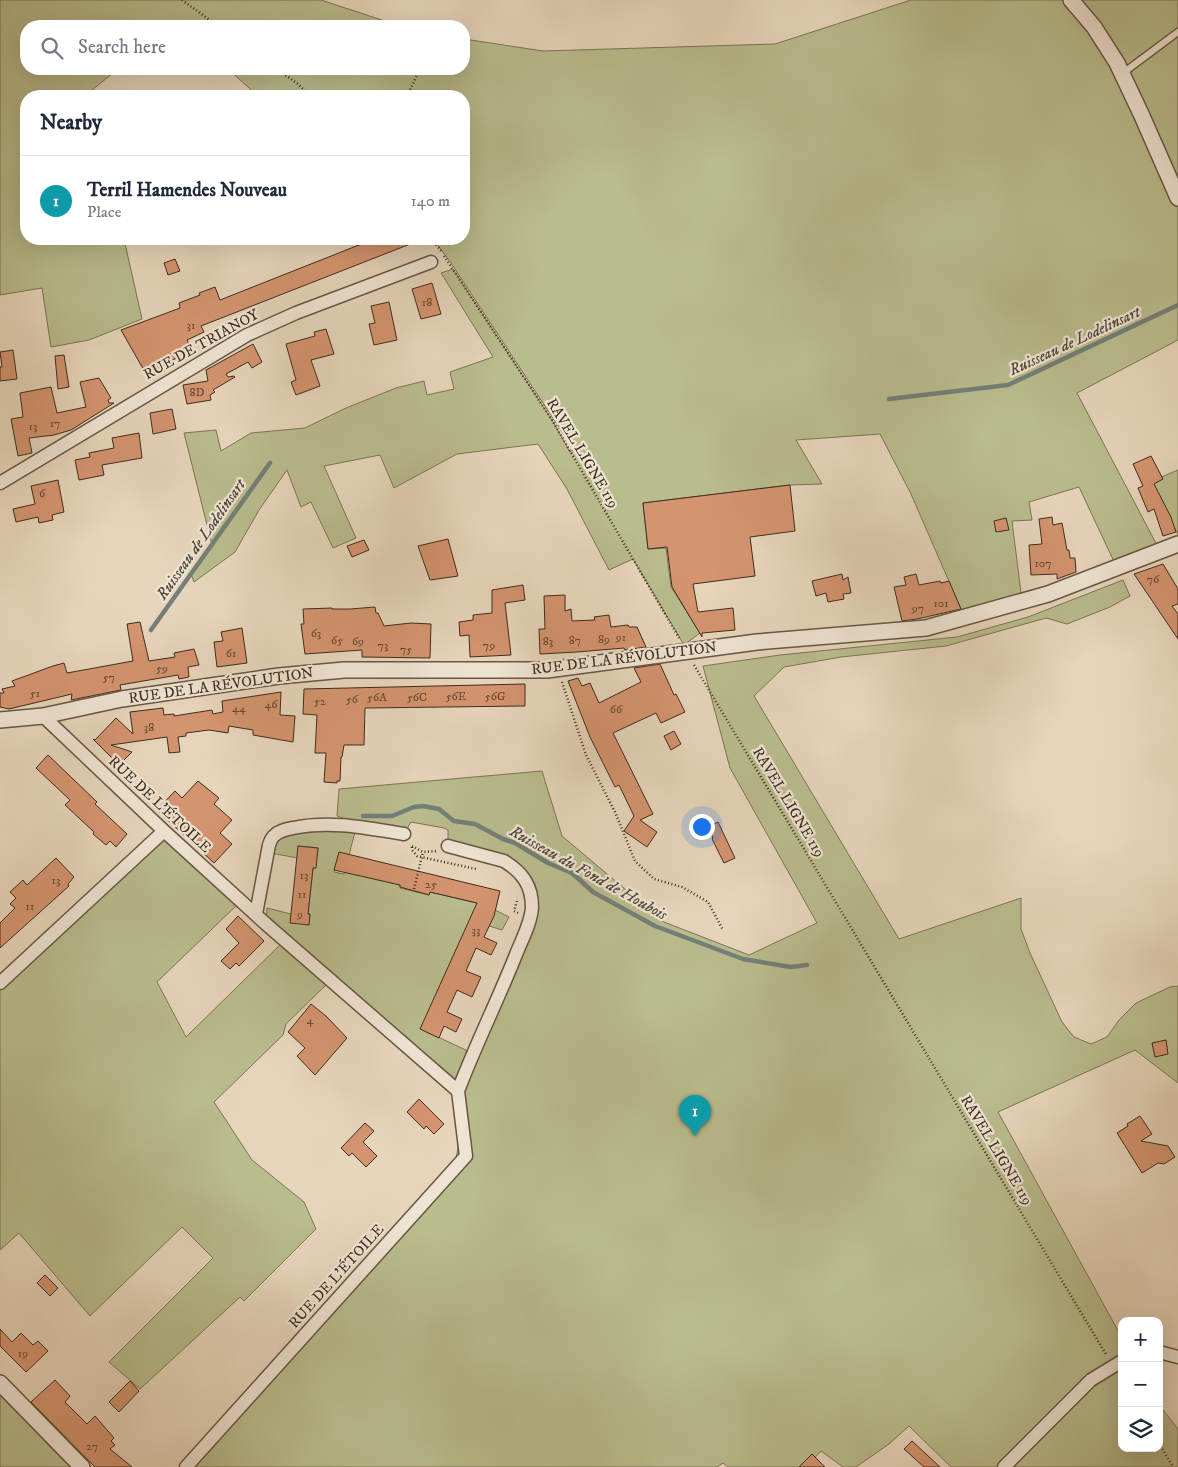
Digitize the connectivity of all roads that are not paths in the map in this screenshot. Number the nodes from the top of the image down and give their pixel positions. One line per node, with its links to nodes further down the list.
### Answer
1 (1071, 0): 3 (street)
2 (1178, 32): 3 (lane)
3 (1122, 73): 4 (street)
4 (1178, 198)
5 (432, 262): 6 (street, RUE DE TRIANOY)
6 (0, 483)
7 (1178, 544): 8 (street, RUE DE LA RÉVOLUTION)
8 (43, 716): 9 (street, RUE DE LA RÉVOLUTION); 10 (street, RUE DE L'ÉTOILE)
9 (0, 720)
10 (164, 830): 13 (street, RUE DE L'ÉTOILE); 14 (street)
11 (404, 834): 13 (street)
12 (448, 846): 15 (street, RUE DE L'ÉTOILE)
13 (256, 914): 15 (street, RUE DE L'ÉTOILE)
14 (0, 983)
15 (458, 1091): 21 (street, RUE DE L'ÉTOILE)
16 (1163, 1353): 17 (street)
17 (1178, 1356)
18 (1120, 1362): 22 (street, bridge)
19 (0, 1383): 20 (street)
20 (82, 1467)
21 (186, 1467)
22 (1004, 1467)

